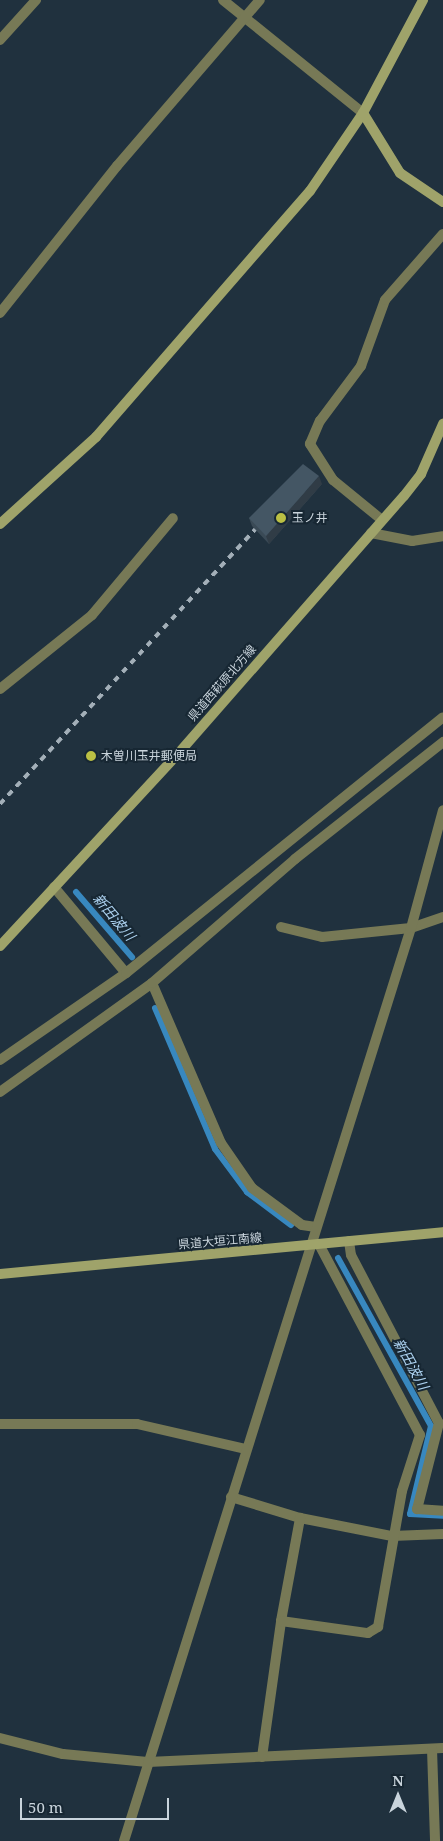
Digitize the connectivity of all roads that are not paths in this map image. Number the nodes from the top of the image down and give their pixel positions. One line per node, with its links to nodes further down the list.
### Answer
1 (36, 0): 6 (street)
2 (223, 0): 5 (street)
3 (260, 0): 5 (street)
4 (423, 0): 7 (main road)
5 (243, 20): 7 (street); 10 (street)
6 (0, 40)
7 (363, 112): 8 (main road); 14 (main road)
8 (443, 202)
9 (443, 234): 13 (street)
10 (0, 313)
11 (443, 424): 13 (main road, 県道西萩原北方線)
12 (173, 518): 17 (street)
13 (382, 520): 15 (main road, 県道西萩原北方線)
14 (0, 524)
15 (370, 533): 16 (street); 21 (main road, 県道西萩原北方線)
16 (443, 536)
17 (0, 689)
18 (443, 717): 26 (street)
19 (443, 742): 27 (street)
20 (443, 810): 24 (street)
21 (54, 887): 25 (main road, 県道西萩原北方線); 26 (street)
22 (443, 917): 24 (street)
23 (281, 927): 24 (street)
24 (411, 928): 30 (street)
25 (0, 946)
26 (126, 973): 28 (street)
27 (152, 984): 29 (street); 30 (street)
28 (0, 1060)
29 (0, 1092)
30 (316, 1227): 33 (street)
31 (443, 1232): 32 (main road, 県道大垣江南線)
32 (349, 1241): 33 (main road, 県道大垣江南線); 38 (street)
33 (315, 1245): 34 (main road, 県道大垣江南線); 36 (street); 41 (street)
34 (0, 1274)
35 (0, 1424): 36 (street)
36 (246, 1450): 37 (street)
37 (231, 1497): 39 (street); 47 (street)
38 (443, 1511)
39 (300, 1518): 41 (street); 42 (street)
40 (443, 1534): 41 (street)
41 (392, 1536): 42 (street)
42 (281, 1620): 46 (street)
43 (0, 1738): 47 (street)
44 (443, 1748): 45 (street)
45 (432, 1749): 46 (street); 49 (street)
46 (262, 1757): 47 (street)
47 (148, 1762): 48 (street)
48 (124, 1841)
49 (435, 1841)

